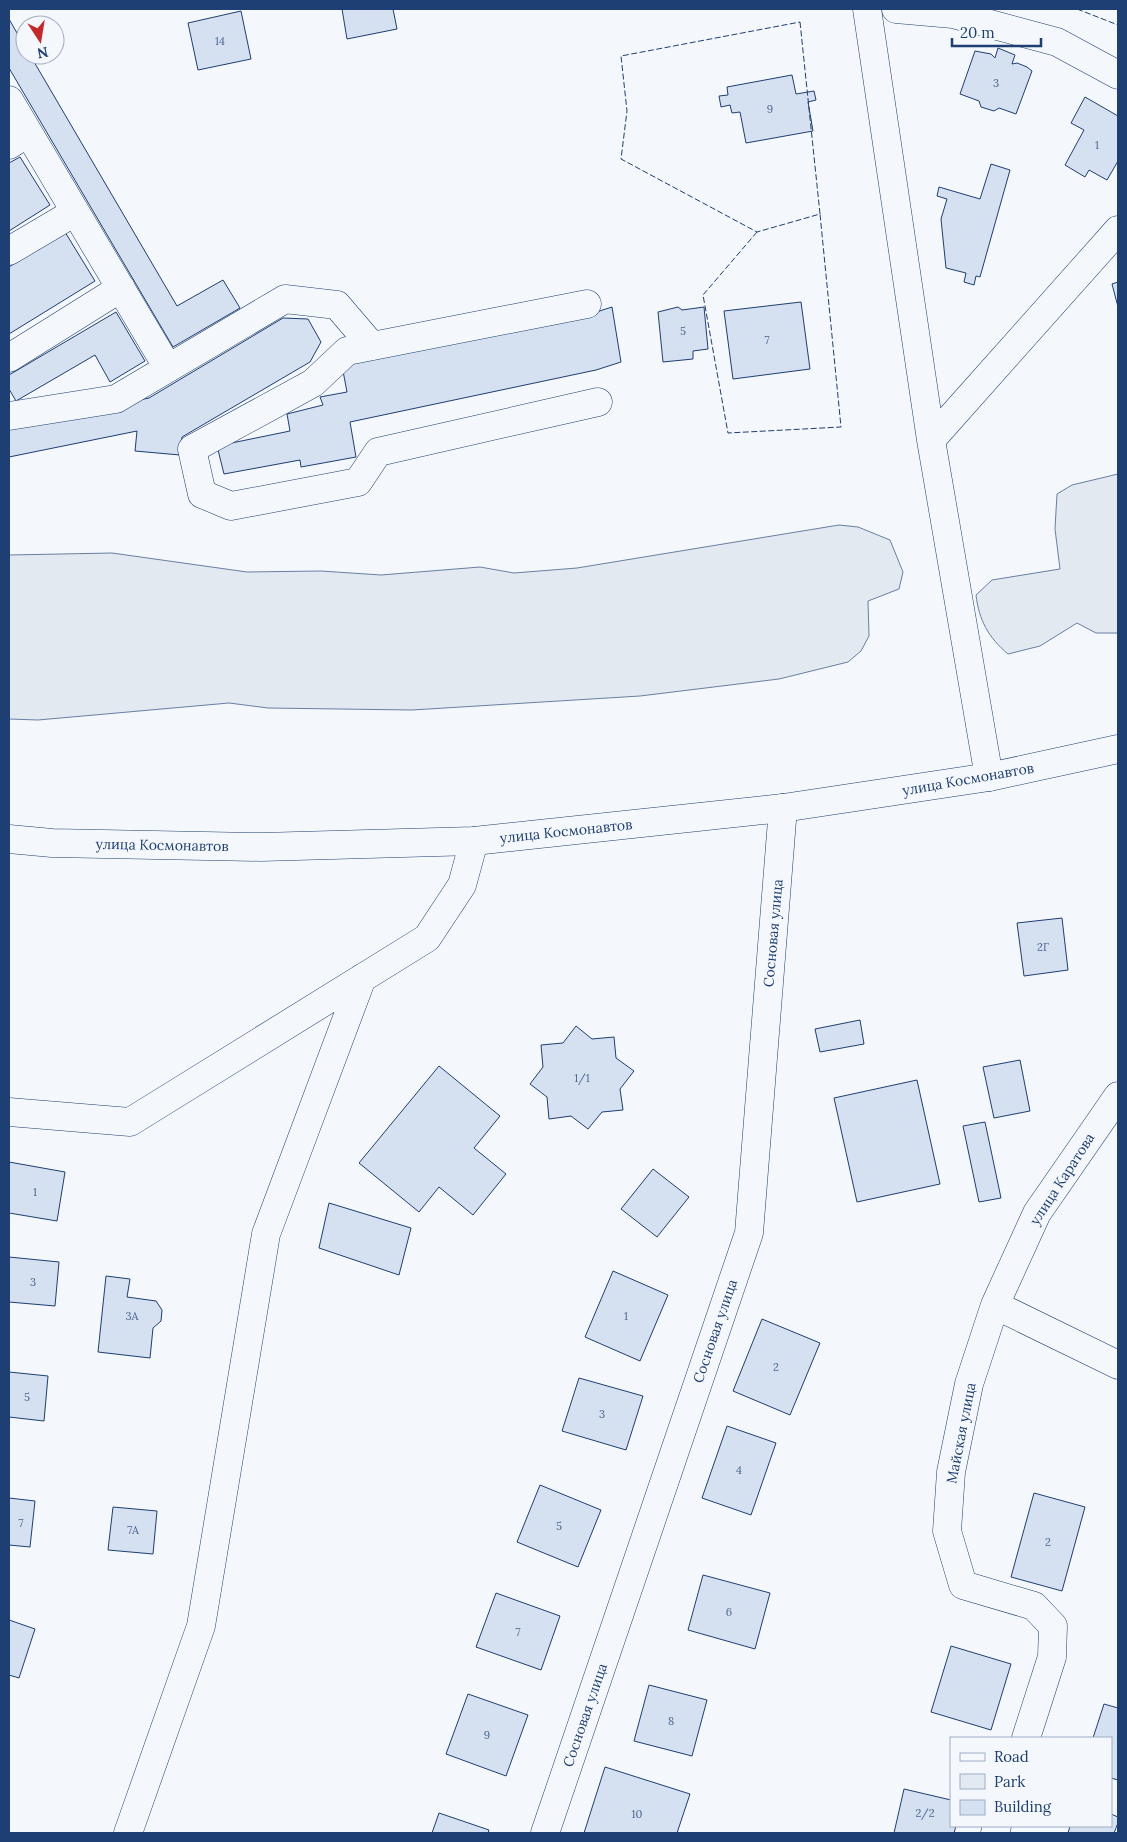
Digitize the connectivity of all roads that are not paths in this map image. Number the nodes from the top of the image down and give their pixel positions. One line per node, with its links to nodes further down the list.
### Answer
1 (867, 9): 16 (street)
2 (896, 9): 3 (street)
3 (1118, 75)
4 (9, 100): 5 (street)
5 (18, 139): 6 (street)
6 (75, 212): 8 (street); 9 (street)
7 (1118, 230): 16 (street)
8 (9, 251)
9 (121, 288): 12 (street); 13 (street)
10 (586, 304): 11 (street)
11 (372, 346): 13 (street); 14 (street)
12 (9, 358)
13 (168, 368): 15 (street)
14 (598, 402)
15 (9, 416)
16 (931, 440): 18 (street)
17 (1118, 749): 18 (street, улица Космонавтов)
18 (989, 777): 19 (street, улица Космонавтов)
19 (783, 808): 21 (street, улица Космонавтов); 29 (street, Сосновая улица)
20 (9, 839): 21 (street, улица Космонавтов)
21 (474, 841): 22 (street)
22 (362, 978): 24 (street); 28 (street)
23 (1118, 1096): 25 (street, улица Каратова)
24 (9, 1112)
25 (995, 1305): 26 (street); 27 (street, Майская улица)
26 (1118, 1365)
27 (1026, 1737)
28 (128, 1833)
29 (545, 1833)

